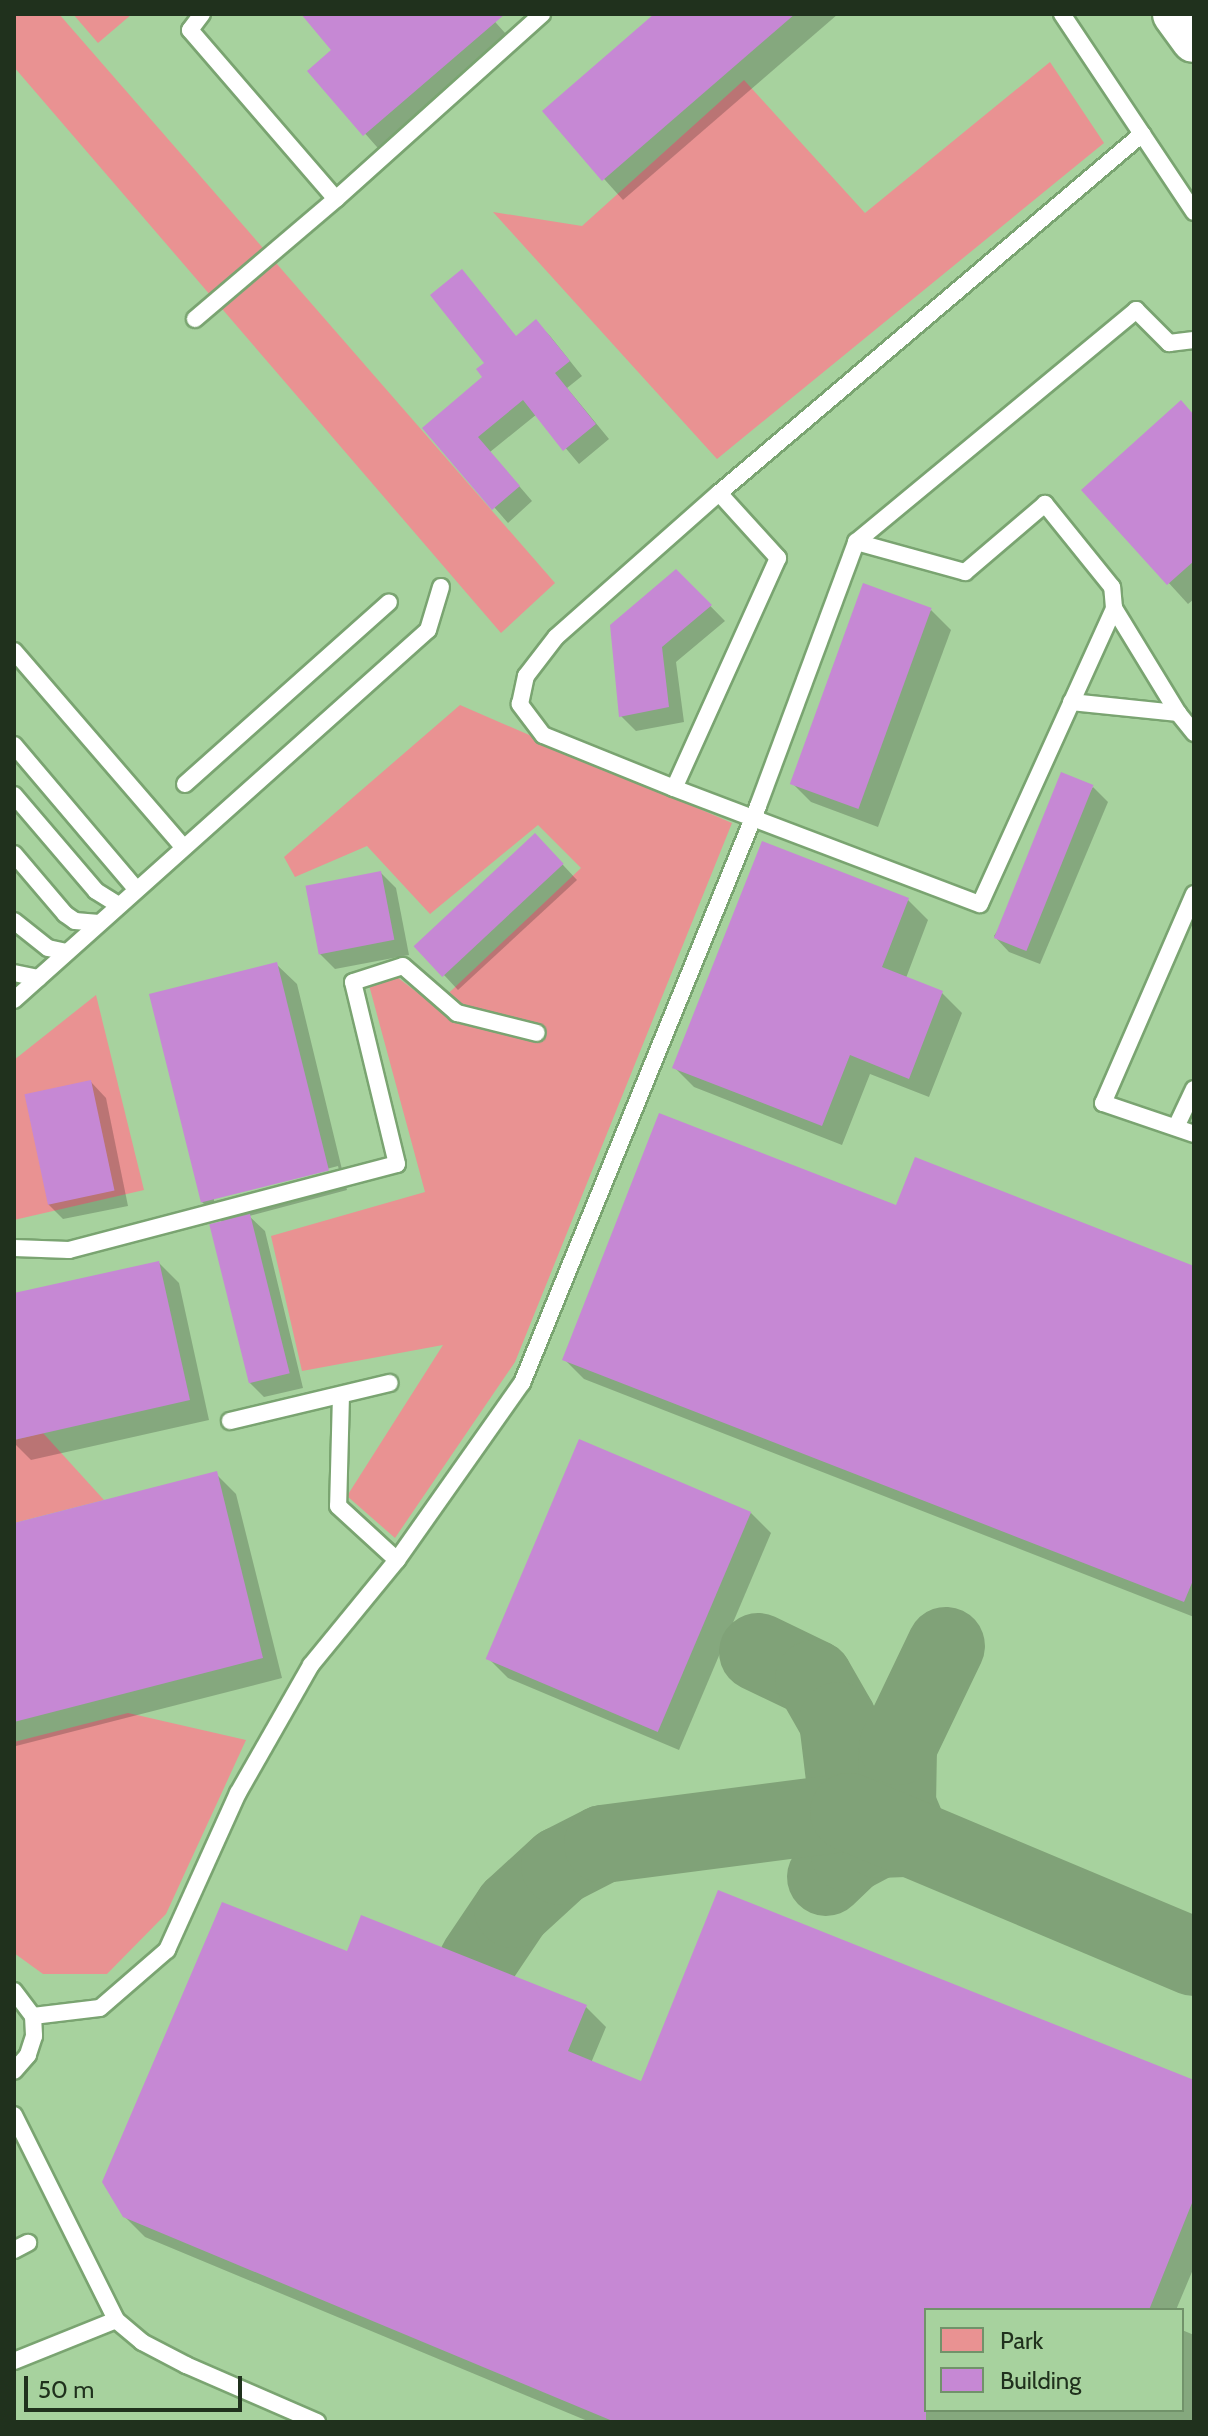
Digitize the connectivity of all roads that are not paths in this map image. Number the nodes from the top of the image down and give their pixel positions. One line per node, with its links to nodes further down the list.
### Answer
1 (202, 14): 7 (lane)
2 (542, 14): 7 (lane)
3 (1062, 14): 6 (lane)
4 (1175, 14): 5 (highway)
5 (1194, 40)
6 (1142, 134): 8 (lane); 11 (lane)
7 (336, 199): 9 (lane)
8 (1194, 212)
9 (195, 319)
10 (1194, 340): 12 (lane)
11 (719, 493): 22 (lane); 22 (lane)
12 (856, 542): 15 (lane); 24 (lane)
13 (441, 587): 25 (lane)
14 (389, 602): 21 (lane)
15 (1114, 608): 17 (lane); 18 (lane)
16 (14, 651): 25 (lane)
17 (1071, 702): 18 (lane); 24 (lane)
18 (1178, 713): 19 (lane)
19 (1194, 733)
20 (14, 745): 27 (lane)
21 (185, 784)
22 (674, 788): 24 (lane)
23 (14, 795): 29 (lane)
24 (754, 815): 44 (lane)
25 (183, 847): 27 (lane)
26 (14, 854): 31 (lane)
27 (136, 889): 29 (lane)
28 (1194, 894): 38 (lane)
29 (118, 905): 31 (lane)
30 (14, 921): 32 (lane)
31 (99, 923): 32 (lane)
32 (67, 952): 34 (lane)
33 (14, 973): 34 (lane)
34 (38, 978): 35 (lane)
35 (14, 1000)
36 (537, 1033): 40 (lane)
37 (1194, 1089): 38 (lane)
38 (1176, 1127): 39 (lane)
39 (1194, 1134)
40 (14, 1248)
41 (390, 1383): 42 (lane)
42 (341, 1395): 43 (lane); 44 (lane)
43 (230, 1421)
44 (397, 1560): 46 (lane)
45 (14, 1991): 46 (lane)
46 (33, 2016): 47 (lane)
47 (14, 2071)
48 (14, 2115): 49 (lane)
49 (116, 2320): 50 (lane); 51 (lane)
50 (14, 2361)
51 (317, 2422)

